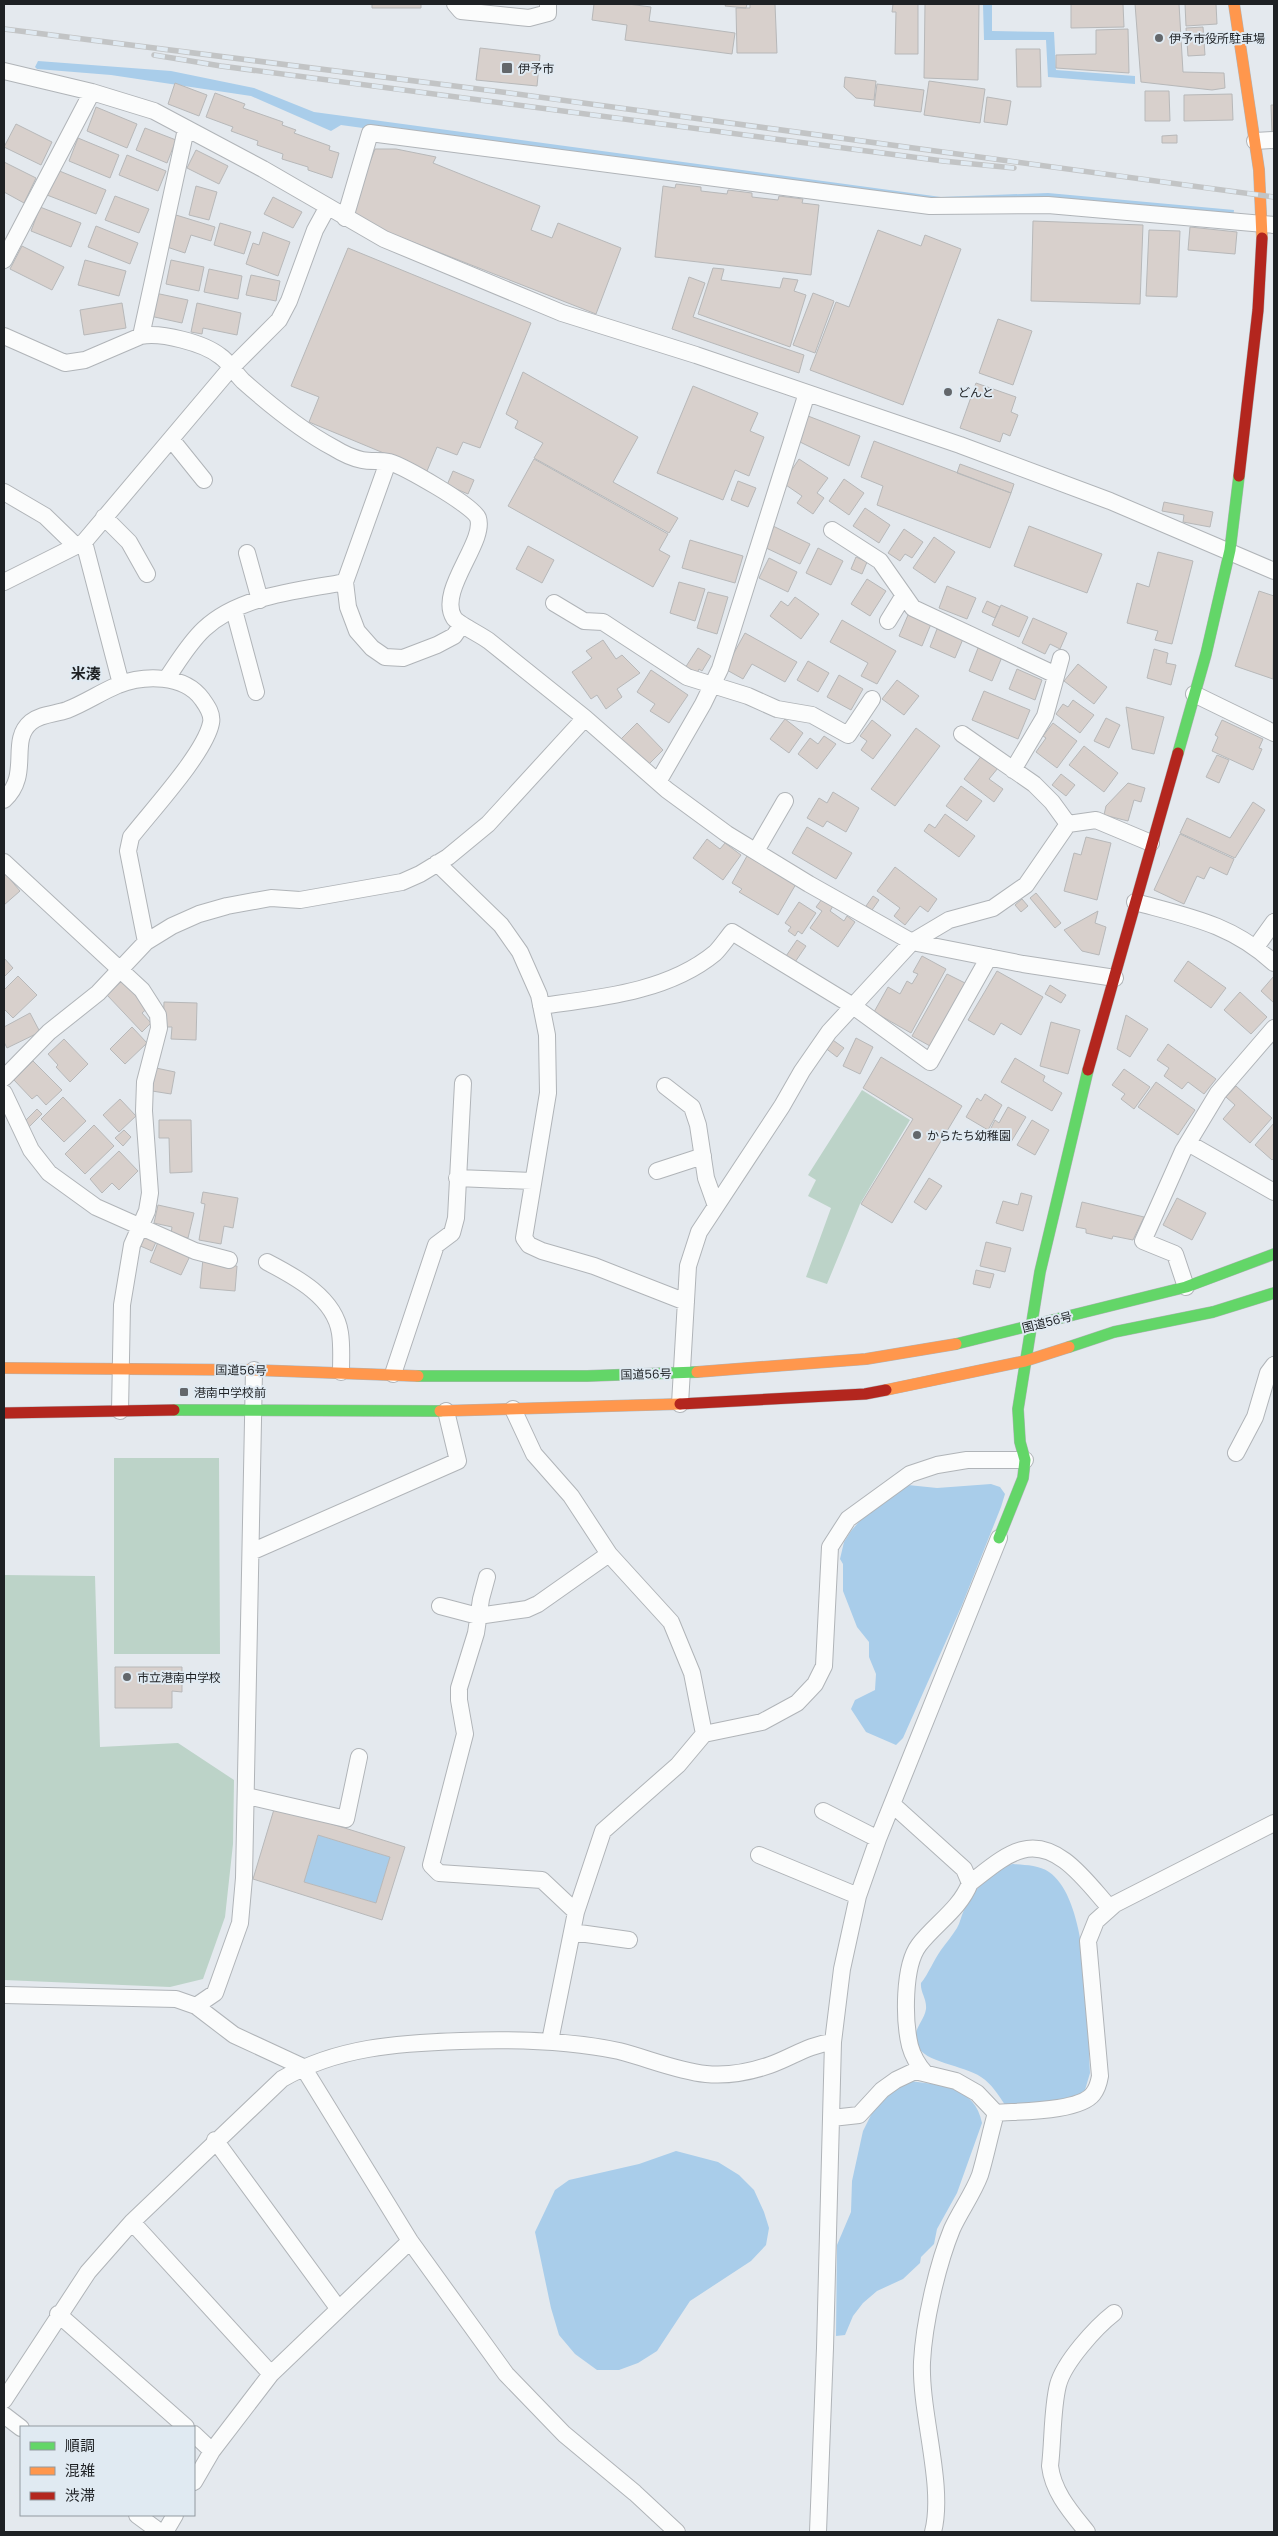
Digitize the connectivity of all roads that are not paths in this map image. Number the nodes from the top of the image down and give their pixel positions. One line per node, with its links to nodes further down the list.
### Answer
1 (455, 4): 2 (street)
2 (548, 4)
3 (1234, 4): 8 (main road)
4 (4, 71): 5 (street)
5 (92, 92): 6 (street); 12 (street)
6 (186, 128): 9 (street); 14 (street)
7 (1274, 140): 8 (street)
8 (1255, 141): 11 (main road)
9 (327, 208): 10 (street); 15 (street)
10 (345, 218): 11 (street); 16 (street)
11 (1268, 225): 24 (main road)
12 (4, 260)
13 (4, 336): 14 (street)
14 (141, 336): 15 (street)
15 (230, 369): 17 (street); 18 (street)
16 (807, 393): 24 (street); 40 (street)
17 (170, 439): 19 (street); 21 (street)
18 (388, 462): 29 (street); 35 (street)
19 (204, 480)
20 (4, 492): 23 (street)
21 (104, 517): 23 (street); 27 (street)
22 (832, 530): 30 (street)
23 (80, 544): 28 (street); 39 (street)
24 (1230, 550): 26 (street); 42 (main road)
25 (247, 553): 31 (street)
26 (1274, 571)
27 (147, 574)
28 (4, 582)
29 (345, 582): 31 (street); 35 (street)
30 (904, 595): 34 (street); 37 (street)
31 (260, 600): 33 (street)
32 (554, 603): 40 (street)
33 (234, 610): 38 (street); 41 (street)
34 (888, 621)
35 (462, 626): 44 (street)
36 (1061, 658): 37 (street)
37 (1056, 675): 47 (street)
38 (166, 678): 39 (street); 58 (street)
39 (121, 684): 49 (street)
40 (712, 684): 43 (street); 48 (street)
41 (256, 692)
42 (1194, 694): 45 (street); 52 (main road)
43 (872, 699)
44 (585, 718): 48 (street); 55 (street)
45 (1274, 733)
46 (962, 734): 47 (street)
47 (1013, 770): 51 (street)
48 (658, 782): 53 (street)
49 (4, 800)
50 (785, 801): 53 (street)
51 (1068, 824): 52 (street); 59 (street)
52 (1151, 843): 56 (main road)
53 (756, 851): 59 (street)
54 (4, 862): 63 (street)
55 (437, 863): 58 (street); 65 (street)
56 (1135, 902): 60 (street); 64 (main road)
57 (1274, 922): 60 (street)
58 (146, 942): 63 (street)
59 (912, 942): 61 (street); 66 (street)
60 (1256, 946): 62 (street)
61 (989, 957): 64 (street); 66 (street)
62 (1274, 964)
63 (119, 970): 68 (street); 79 (street)
64 (1114, 978): 86 (main road)
65 (541, 1006): 66 (street); 76 (street)
66 (853, 1006): 78 (street)
67 (1274, 1028): 72 (street)
68 (7, 1067)
69 (463, 1083): 75 (street)
70 (665, 1086): 73 (street)
71 (4, 1093): 79 (street)
72 (1188, 1144): 77 (street); 83 (street)
73 (703, 1156): 74 (street); 78 (street)
74 (657, 1171)
75 (457, 1178): 76 (street); 93 (street)
76 (532, 1181): 85 (street)
77 (1274, 1192)
78 (716, 1206): 85 (street)
79 (140, 1228): 81 (street); 90 (street)
80 (1274, 1254): 83 (main road, 国道56号)
81 (229, 1260)
82 (267, 1262): 92 (street)
83 (1186, 1287): 86 (main road, 国道56号)
84 (1274, 1293): 87 (main road)
85 (686, 1302): 94 (street)
86 (1032, 1326): 87 (main road); 94 (main road, 国道56号)
87 (1025, 1361): 95 (main road); 102 (main road)
88 (1274, 1365): 101 (street)
89 (4, 1368): 90 (main road, 国道56号)
90 (121, 1368): 91 (main road, 国道56号); 97 (street)
91 (254, 1370): 92 (main road, 国道56号); 98 (street)
92 (341, 1372): 93 (main road, 国道56号)
93 (393, 1374): 94 (main road, 国道56号)
94 (682, 1374): 95 (street)
95 (680, 1404): 96 (main road)
96 (514, 1409): 99 (main road); 105 (street)
97 (120, 1411): 98 (main road); 100 (main road)
98 (253, 1411): 99 (main road); 104 (street)
99 (446, 1412): 104 (street)
100 (4, 1413)
101 (1236, 1453)
102 (1025, 1460): 103 (main road); 109 (street)
103 (999, 1538): 112 (street)
104 (251, 1552): 111 (street)
105 (609, 1554): 108 (street); 109 (street)
106 (487, 1578): 108 (street)
107 (440, 1606): 108 (street)
108 (478, 1616): 120 (street)
109 (704, 1734): 120 (street)
110 (359, 1757): 111 (street)
111 (247, 1796): 124 (street)
112 (892, 1804): 115 (street); 117 (street)
113 (822, 1811): 115 (street)
114 (1274, 1823): 119 (street)
115 (878, 1839): 118 (street)
116 (759, 1855): 118 (street)
117 (970, 1883): 119 (street); 128 (street)
118 (858, 1896): 126 (street)
119 (1110, 1908): 129 (street)
120 (576, 1912): 121 (street)
121 (572, 1932): 122 (street); 125 (street)
122 (629, 1940)
123 (4, 1995): 124 (street)
124 (196, 2006): 127 (street)
125 (550, 2041): 126 (street); 127 (street)
126 (833, 2042): 130 (street)
127 (303, 2067): 131 (street); 133 (street)
128 (925, 2073): 129 (street); 130 (street)
129 (996, 2113): 151 (street)
130 (832, 2118): 150 (street)
131 (215, 2140): 132 (street); 134 (street)
132 (132, 2222): 136 (street); 137 (street)
133 (410, 2241): 134 (street); 149 (street)
134 (338, 2308): 137 (street)
135 (1114, 2313): 152 (street)
136 (58, 2314): 138 (street); 140 (street)
137 (271, 2374): 143 (street)
138 (4, 2400)
139 (4, 2415): 141 (street)
140 (185, 2426)
141 (20, 2427)
142 (195, 2435): 143 (street)
143 (212, 2451): 144 (street)
144 (195, 2480)
145 (138, 2516): 147 (street)
146 (174, 2516): 148 (street)
147 (160, 2532)
148 (165, 2532)
149 (677, 2532)
150 (818, 2532)
151 (933, 2532)
152 (1086, 2532)

